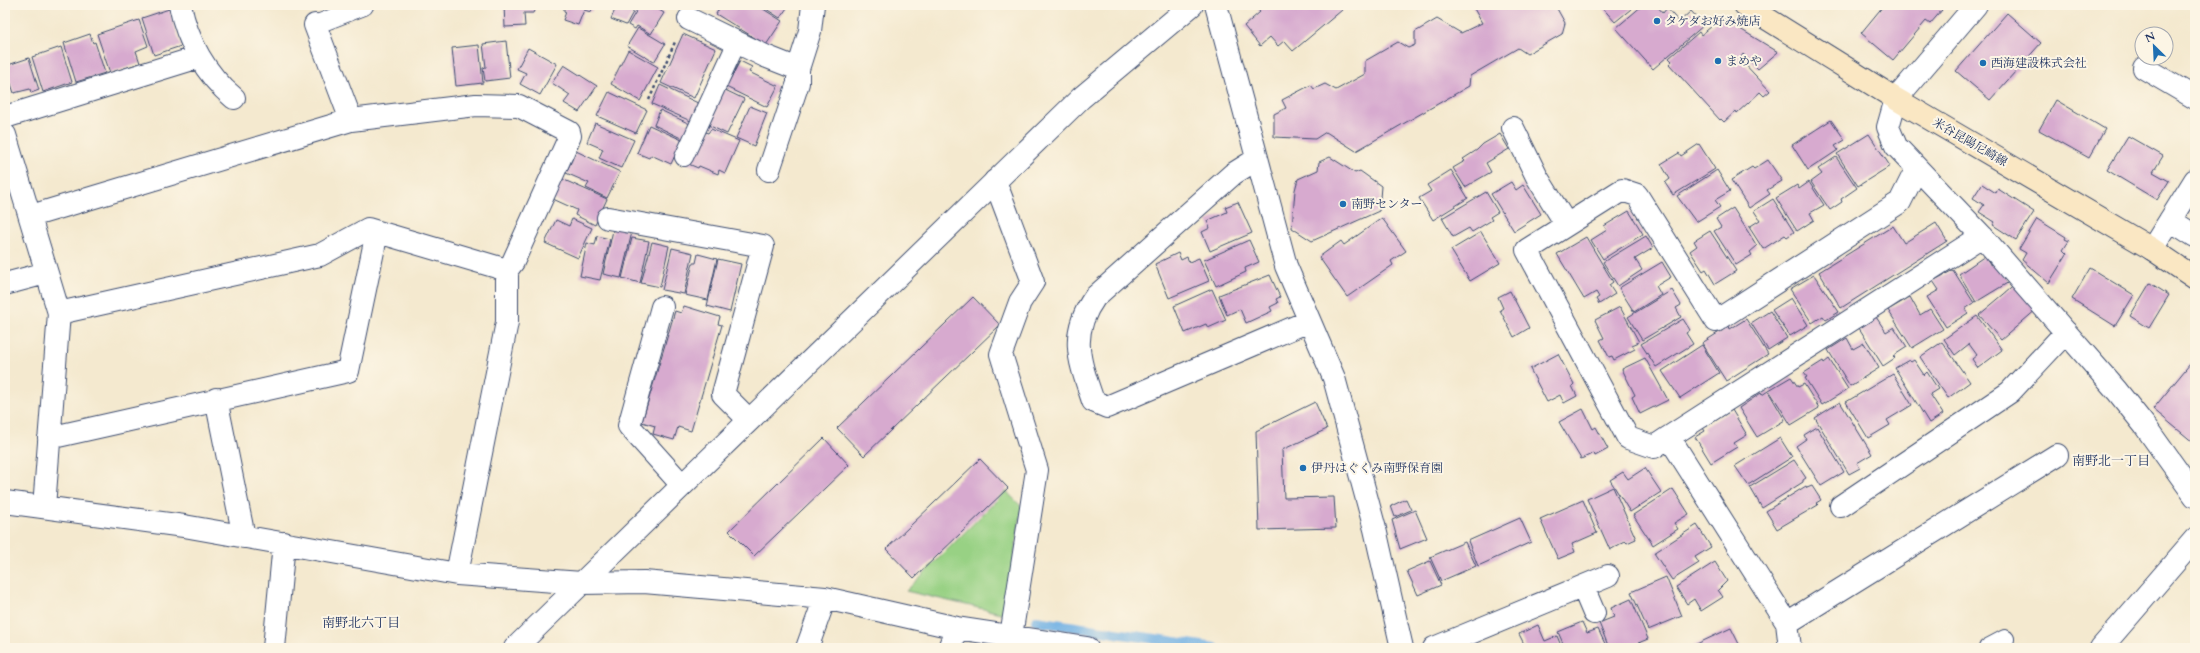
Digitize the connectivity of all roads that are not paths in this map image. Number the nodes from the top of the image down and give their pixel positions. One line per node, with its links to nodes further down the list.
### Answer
1 (180, 5): 13 (street)
2 (813, 5): 15 (street)
3 (1192, 5): 28 (street)
4 (1216, 5): 24 (street)
5 (1746, 5): 10 (main road, 米谷昆陽尼崎線)
6 (1759, 5): 10 (street)
7 (1976, 5): 18 (street)
8 (364, 6): 11 (lane)
9 (689, 19): 12 (street)
10 (1773, 22): 18 (main road, 米谷昆陽尼崎線)
11 (315, 25): 20 (street)
12 (737, 42): 15 (street); 23 (lane)
13 (199, 57): 16 (street); 19 (street)
14 (2144, 68): 17 (street)
15 (798, 69): 26 (street)
16 (234, 98)
17 (2195, 98)
18 (1896, 99): 25 (street); 36 (main road, 米谷昆陽尼崎線)
19 (5, 117)
20 (352, 120): 29 (street); 37 (street)
21 (1512, 128): 32 (street)
22 (5, 135): 29 (street)
23 (684, 157)
24 (1257, 159): 43 (street); 43 (street)
25 (1917, 168): 32 (street); 34 (street)
26 (769, 170)
27 (2195, 180): 31 (street)
28 (995, 181): 46 (street); 66 (street)
29 (31, 216): 38 (street)
30 (608, 218): 46 (street)
31 (2170, 220): 35 (street); 36 (street)
32 (1566, 224): 47 (street)
33 (377, 232): 37 (street); 42 (street); 45 (street)
34 (1982, 236): 44 (street); 47 (street)
35 (2195, 236)
36 (2152, 249): 39 (main road, 米谷昆陽尼崎線)
37 (507, 270): 58 (street)
38 (46, 273): 40 (street); 42 (street)
39 (2195, 278)
40 (5, 284)
41 (662, 307): 50 (street)
42 (59, 313): 48 (street)
43 (1309, 321): 73 (street)
44 (2066, 332): 51 (street); 53 (street)
45 (216, 399): 48 (street); 55 (street)
46 (749, 420): 50 (street)
47 (1669, 437): 64 (street)
48 (49, 438): 54 (street)
49 (2057, 455): 64 (street)
50 (682, 486): 60 (street)
51 (2195, 496)
52 (5, 502): 54 (street)
53 (1841, 506)
54 (44, 507): 55 (street)
55 (244, 536): 57 (street)
56 (2195, 539): 77 (street)
57 (284, 544): 58 (street); 68 (street)
58 (457, 574): 60 (street)
59 (1608, 576): 61 (street)
60 (582, 583): 62 (street); 69 (street)
61 (1583, 587): 63 (street); 74 (street)
62 (825, 598): 65 (street); 70 (street)
63 (1594, 613)
64 (1787, 624): 75 (street)
65 (958, 628): 66 (street); 71 (street)
66 (1011, 636): 72 (street)
67 (2005, 639): 76 (lane)
68 (274, 648)
69 (514, 648)
70 (807, 648)
71 (949, 648)
72 (1087, 648)
73 (1402, 648)
74 (1434, 648)
75 (1790, 648)
76 (1988, 648)
77 (2101, 648)

